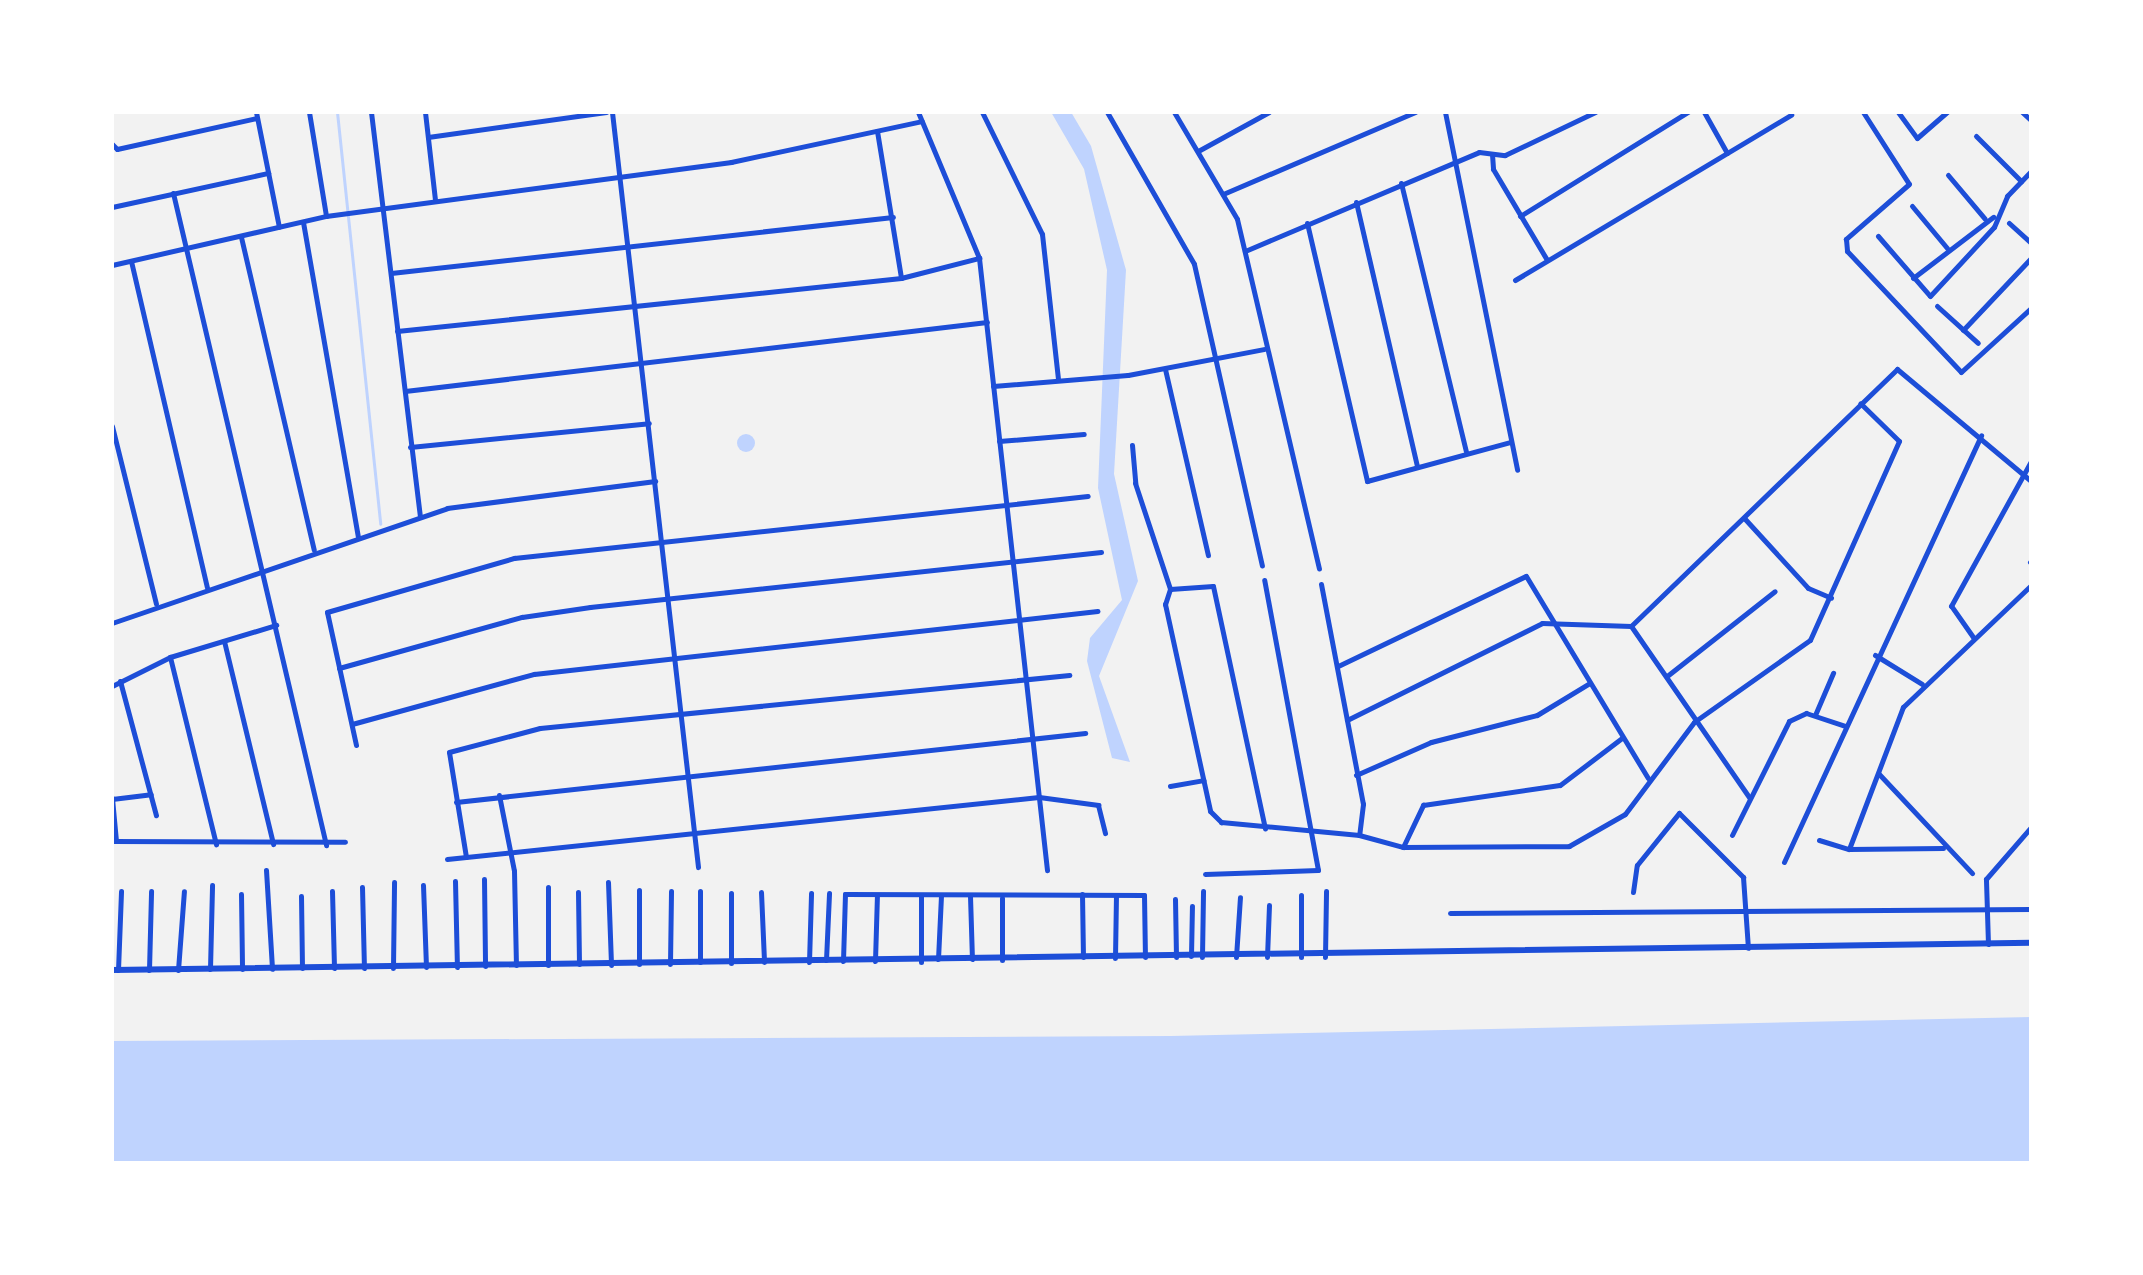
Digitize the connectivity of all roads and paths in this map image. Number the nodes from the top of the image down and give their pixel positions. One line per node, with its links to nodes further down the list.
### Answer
1 (309, 112): 46 (street)
2 (371, 112): 45 (street)
3 (425, 112): 27 (street)
4 (606, 112): 27 (street)
5 (612, 112): 36 (street)
6 (918, 112): 24 (street)
7 (982, 112): 82 (street)
8 (1107, 112): 79 (street)
9 (1174, 112): 29 (street)
10 (1269, 112): 29 (street)
11 (1415, 112): 40 (street)
12 (1445, 112): 32 (street)
13 (1595, 112): 31 (street)
14 (1688, 112): 21 (street)
15 (1704, 112): 30 (street)
16 (1863, 112): 73 (street)
17 (1898, 112): 18 (street)
18 (1947, 112)
19 (2022, 112): 23 (street)
20 (257, 115): 28 (street); 34 (street)
21 (1674, 115): 47 (street)
22 (1791, 115): 30 (street)
23 (2031, 120)
24 (922, 121): 25 (street); 62 (street)
25 (877, 131): 36 (street); 48 (street)
26 (1976, 136): 37 (street)
27 (428, 137): 41 (street)
28 (112, 144)
29 (1198, 151): 40 (street)
30 (1727, 153): 64 (street)
31 (1492, 154): 32 (street); 47 (street)
32 (1451, 162): 38 (street); 91 (street)
33 (2031, 171): 37 (street)
34 (268, 173): 39 (street); 54 (street)
35 (1948, 175): 50 (street)
36 (620, 176): 41 (street); 59 (street)
37 (2021, 181): 49 (street)
38 (1401, 183): 42 (street); 94 (street)
39 (173, 193): 44 (street); 58 (street)
40 (1223, 194): 61 (street)
41 (435, 200): 45 (street)
42 (1356, 202): 52 (street); 96 (street)
43 (1912, 206): 60 (street)
44 (112, 207)
45 (383, 207): 46 (street); 67 (street)
46 (326, 216): 51 (street)
47 (1520, 216): 64 (street)
48 (893, 217): 59 (street); 68 (street)
49 (1993, 217): 50 (street); 69 (street)
50 (1985, 219): 60 (street)
51 (303, 221): 54 (street); 105 (street)
52 (1307, 223): 61 (street); 96 (street)
53 (2009, 223): 57 (street)
54 (279, 227): 56 (street)
55 (1878, 236): 69 (street)
56 (241, 237): 58 (street); 107 (street)
57 (2031, 243)
58 (188, 247): 65 (street); 112 (street)
59 (629, 248): 67 (street); 72 (street)
60 (1947, 248): 69 (street)
61 (1245, 251): 78 (street)
62 (979, 258): 68 (street); 74 (street)
63 (2031, 258): 75 (street)
64 (1547, 260): 70 (street)
65 (131, 261): 66 (street); 117 (street)
66 (112, 265)
67 (391, 273): 76 (street)
68 (901, 278): 72 (street)
69 (1913, 278)
70 (1515, 280)
71 (1937, 306): 75 (street)
72 (635, 307): 76 (street); 80 (street)
73 (2031, 308)
74 (987, 322): 80 (street); 83 (street)
75 (1963, 330): 77 (street)
76 (397, 331): 84 (street)
77 (1978, 343)
78 (1264, 349): 79 (street); 113 (street)
79 (1214, 360): 81 (street); 111 (street)
80 (643, 366): 84 (street); 86 (street)
81 (1165, 369): 82 (street); 109 (street)
82 (1058, 378): 83 (street)
83 (993, 386): 90 (street)
84 (405, 391): 93 (street)
85 (1860, 403): 89 (street); 104 (street); 121 (street)
86 (649, 423): 93 (street); 99 (street)
87 (112, 426): 122 (street)
88 (1084, 434): 90 (street)
89 (1981, 435): 98 (street); 131 (street)
90 (999, 441): 102 (street)
91 (1511, 442): 94 (street); 97 (street)
92 (1132, 445): 118 (street)
93 (410, 447): 103 (street)
94 (1466, 451): 96 (street)
95 (2031, 461): 98 (street)
96 (1417, 466)
97 (1517, 470)
98 (2022, 473): 100 (street); 129 (street)
99 (655, 481): 103 (street); 106 (street)
100 (2031, 481)
101 (1088, 496): 102 (street)
102 (1006, 503): 106 (street); 110 (street)
103 (420, 517): 105 (street)
104 (1745, 519): 121 (street); 128 (street)
105 (358, 536): 107 (street)
106 (662, 540): 120 (street); 135 (street)
107 (314, 550): 112 (street)
108 (1101, 552): 110 (street)
109 (1208, 555)
110 (1013, 562): 120 (street); 124 (street)
111 (1262, 565)
112 (264, 568): 117 (street); 126 (street)
113 (1319, 568)
114 (1264, 580): 169 (street)
115 (1321, 584): 134 (street)
116 (2031, 585): 129 (street)
117 (207, 587): 122 (street)
118 (1170, 589): 158 (street); 168 (street)
119 (1775, 591): 138 (street)
120 (667, 598): 133 (street); 135 (street)
121 (1831, 598): 147 (street)
122 (156, 604): 125 (street)
123 (1097, 611): 124 (street)
124 (1019, 621): 133 (street); 139 (street)
125 (112, 623)
126 (276, 625): 130 (street); 179 (street)
127 (1558, 625): 128 (street); 134 (street); 141 (street); 146 (street)
128 (1631, 626): 138 (street)
129 (1973, 637): 142 (street)
130 (224, 641): 132 (street); 178 (street)
131 (1875, 655): 142 (street); 149 (street)
132 (170, 657): 140 (street); 177 (street)
133 (674, 658): 144 (street); 148 (street)
134 (1338, 666): 146 (street)
135 (339, 668): 148 (street)
136 (1833, 673): 145 (street)
137 (1069, 675): 139 (street)
138 (1667, 676): 147 (street)
139 (1026, 679): 144 (street); 151 (street)
140 (120, 681): 143 (street); 160 (street)
141 (1588, 684): 152 (street); 156 (street)
142 (1922, 684): 155 (street)
143 (112, 686)
144 (679, 714): 154 (street); 165 (street)
145 (1815, 715): 149 (street); 163 (street)
146 (1347, 720): 156 (street)
147 (1694, 722): 157 (street); 163 (street)
148 (352, 724): 153 (street)
149 (1845, 726): 186 (street)
150 (1085, 733): 151 (street)
151 (1032, 738): 154 (street); 162 (street)
152 (1622, 738): 157 (street); 180 (street)
153 (356, 745)
154 (685, 774): 161 (street); 170 (street)
155 (1879, 774): 181 (street); 182 (street)
156 (1356, 775): 172 (street)
157 (1648, 778): 180 (street)
158 (1203, 780): 159 (street); 168 (street)
159 (1170, 786)
160 (151, 794): 164 (street); 166 (street)
161 (499, 795): 165 (street); 183 (street)
162 (1039, 797): 170 (street); 171 (street); 189 (street)
163 (1749, 797): 173 (street)
164 (112, 799): 175 (street)
165 (456, 802): 184 (street)
166 (156, 815)
167 (2031, 827): 229 (street)
168 (1265, 828): 169 (street)
169 (1315, 831): 172 (street); 191 (street)
170 (691, 832): 183 (street); 187 (street)
171 (1105, 833)
172 (1359, 835): 180 (street)
173 (1732, 835)
174 (1819, 840): 182 (street)
175 (114, 841): 177 (street)
176 (345, 842): 179 (street)
177 (216, 844): 178 (street)
178 (273, 844): 179 (street)
179 (326, 845)
180 (1403, 847)
181 (1944, 848): 182 (street); 190 (street)
182 (1849, 849)
183 (510, 852): 184 (street); 262 (street)
184 (466, 857): 185 (street)
185 (447, 859)
186 (1784, 862)
187 (698, 867)
188 (266, 870): 272 (street)
189 (1047, 870)
190 (1972, 873)
191 (1205, 874)
192 (484, 879): 265 (street)
193 (455, 881): 264 (street)
194 (394, 882): 269 (street)
195 (608, 882): 261 (street)
196 (212, 885): 270 (street)
197 (423, 885): 263 (street)
198 (362, 887): 268 (street)
199 (548, 887): 260 (street)
200 (639, 890): 258 (street)
201 (121, 891): 273 (street)
202 (151, 891): 274 (street)
203 (184, 891): 275 (street)
204 (332, 891): 267 (street)
205 (671, 891): 259 (street)
206 (700, 891): 255 (street)
207 (1203, 891): 237 (street)
208 (1326, 891): 241 (street)
209 (578, 892): 257 (street)
210 (761, 892): 252 (street)
211 (1633, 892): 232 (street)
212 (731, 893): 256 (street)
213 (811, 893): 253 (street)
214 (829, 893): 248 (street)
215 (241, 894): 271 (street)
216 (1082, 894): 223 (street); 225 (street); 242 (street)
217 (877, 895): 220 (street); 249 (street); 250 (street)
218 (1301, 895): 240 (street)
219 (301, 896): 266 (street)
220 (921, 896): 221 (street); 254 (street)
221 (941, 896): 222 (street); 251 (street)
222 (970, 896): 225 (street); 246 (street)
223 (1116, 896): 243 (street); 244 (street)
224 (1240, 897): 238 (street)
225 (1002, 898): 247 (street)
226 (1175, 899): 245 (street)
227 (1269, 905): 239 (street)
228 (1192, 906): 236 (street)
229 (1987, 908): 230 (street); 232 (street); 234 (street)
230 (2031, 909)
231 (1450, 913): 232 (street)
232 (1746, 913): 235 (street)
233 (2031, 943): 234 (street)
234 (1988, 944): 235 (street)
235 (1748, 948): 241 (street)
236 (1191, 957): 237 (street); 245 (street)
237 (1202, 957): 238 (street)
238 (1236, 957): 239 (street)
239 (1267, 957): 240 (street)
240 (1301, 957): 241 (street)
241 (1325, 957)
242 (1083, 958): 243 (street); 247 (street)
243 (1115, 958): 244 (street)
244 (1145, 958): 245 (street)
245 (1176, 958)
246 (972, 960): 247 (street); 251 (street)
247 (1002, 960)
248 (826, 961): 249 (street); 253 (street)
249 (843, 961): 250 (street)
250 (875, 961): 254 (street)
251 (938, 961): 254 (street)
252 (764, 962): 253 (street); 256 (street)
253 (809, 962)
254 (921, 962)
255 (700, 963): 256 (street); 259 (street)
256 (731, 963)
257 (579, 964): 260 (street); 261 (street)
258 (639, 964): 259 (street); 261 (street)
259 (670, 964)
260 (548, 965): 262 (street)
261 (611, 965)
262 (516, 966): 265 (street)
263 (426, 967): 264 (street); 269 (street)
264 (457, 967): 265 (street)
265 (485, 967)
266 (302, 968): 267 (street); 272 (street)
267 (334, 968): 268 (street)
268 (364, 968): 269 (street)
269 (393, 968)
270 (210, 969): 271 (street); 275 (street)
271 (242, 969): 272 (street)
272 (272, 969)
273 (115, 970): 274 (street)
274 (149, 970): 275 (street)
275 (178, 971)

